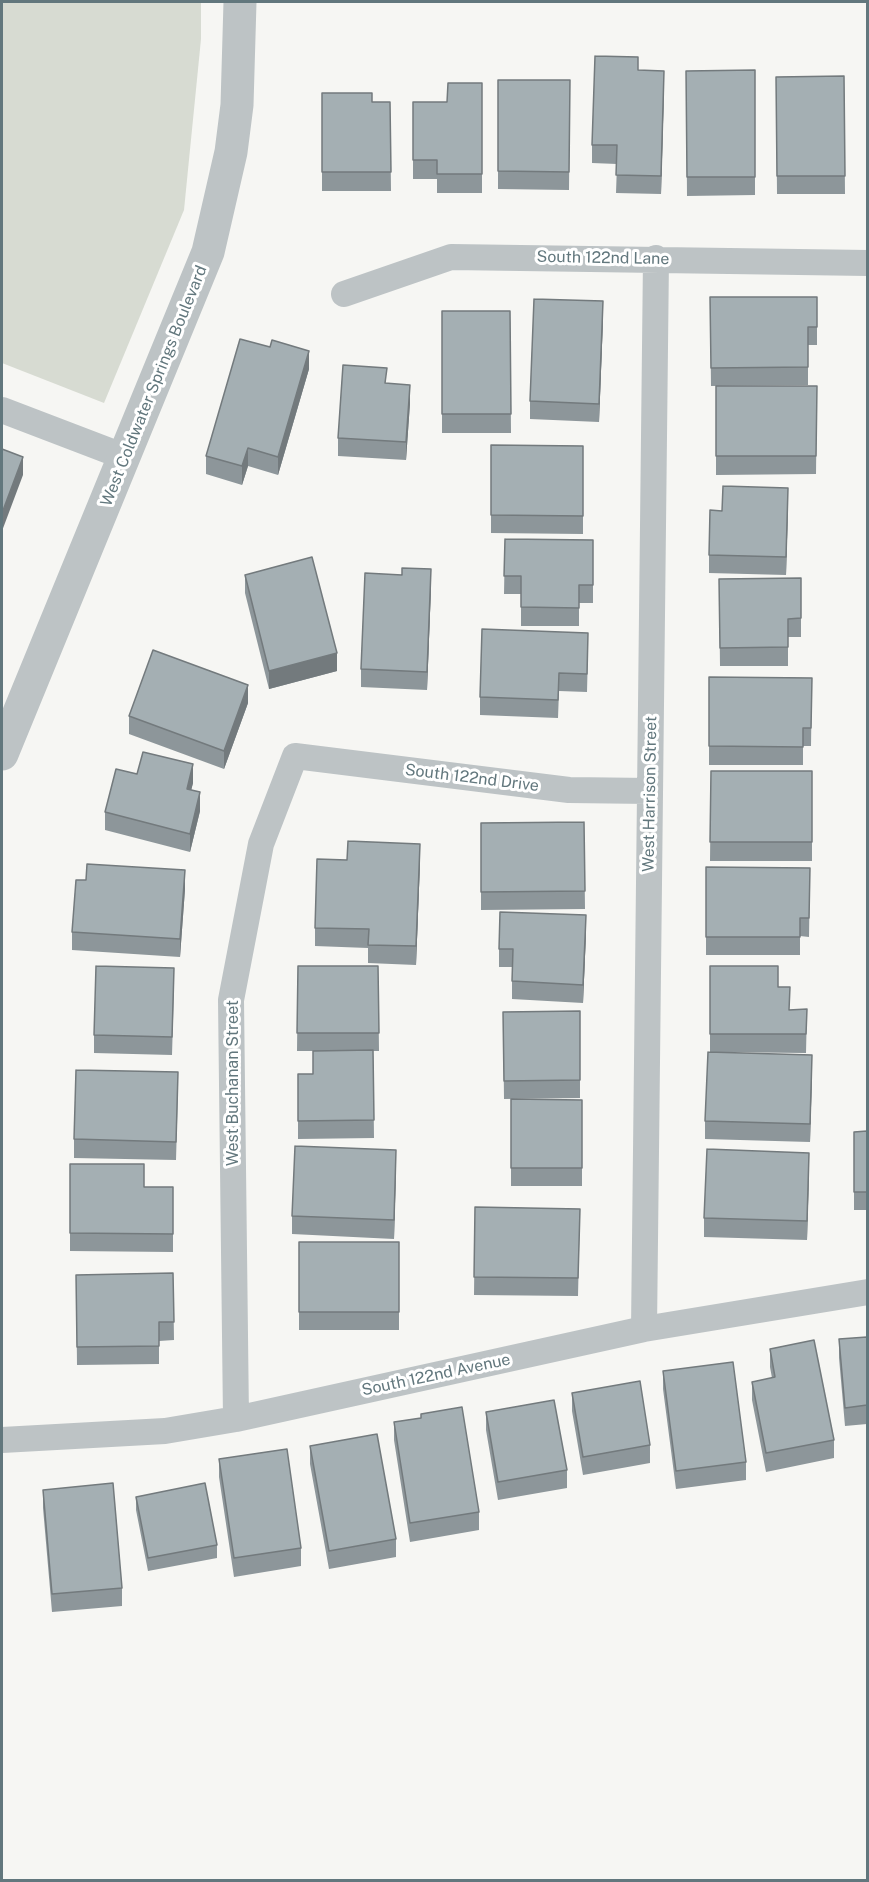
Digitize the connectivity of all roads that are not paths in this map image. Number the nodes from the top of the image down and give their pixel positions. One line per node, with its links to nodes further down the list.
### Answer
1 (240, 2): 6 (street, West Coldwater Springs Boulevard)
2 (656, 258): 3 (street, South 122nd Lane); 4 (street, South 122nd Lane); 9 (street, West Harrison Street)
3 (867, 263)
4 (345, 294)
5 (2, 410): 6 (street)
6 (125, 457): 7 (street, West Coldwater Springs Boulevard)
7 (2, 754)
8 (295, 756): 9 (street, South 122nd Drive); 12 (street, West Buchanan Street)
9 (650, 791): 11 (street, West Harrison Street)
10 (867, 1292): 11 (street, South 122nd Avenue)
11 (644, 1329): 12 (street, South 122nd Avenue)
12 (236, 1419): 13 (street, South 122nd Avenue)
13 (2, 1440)

